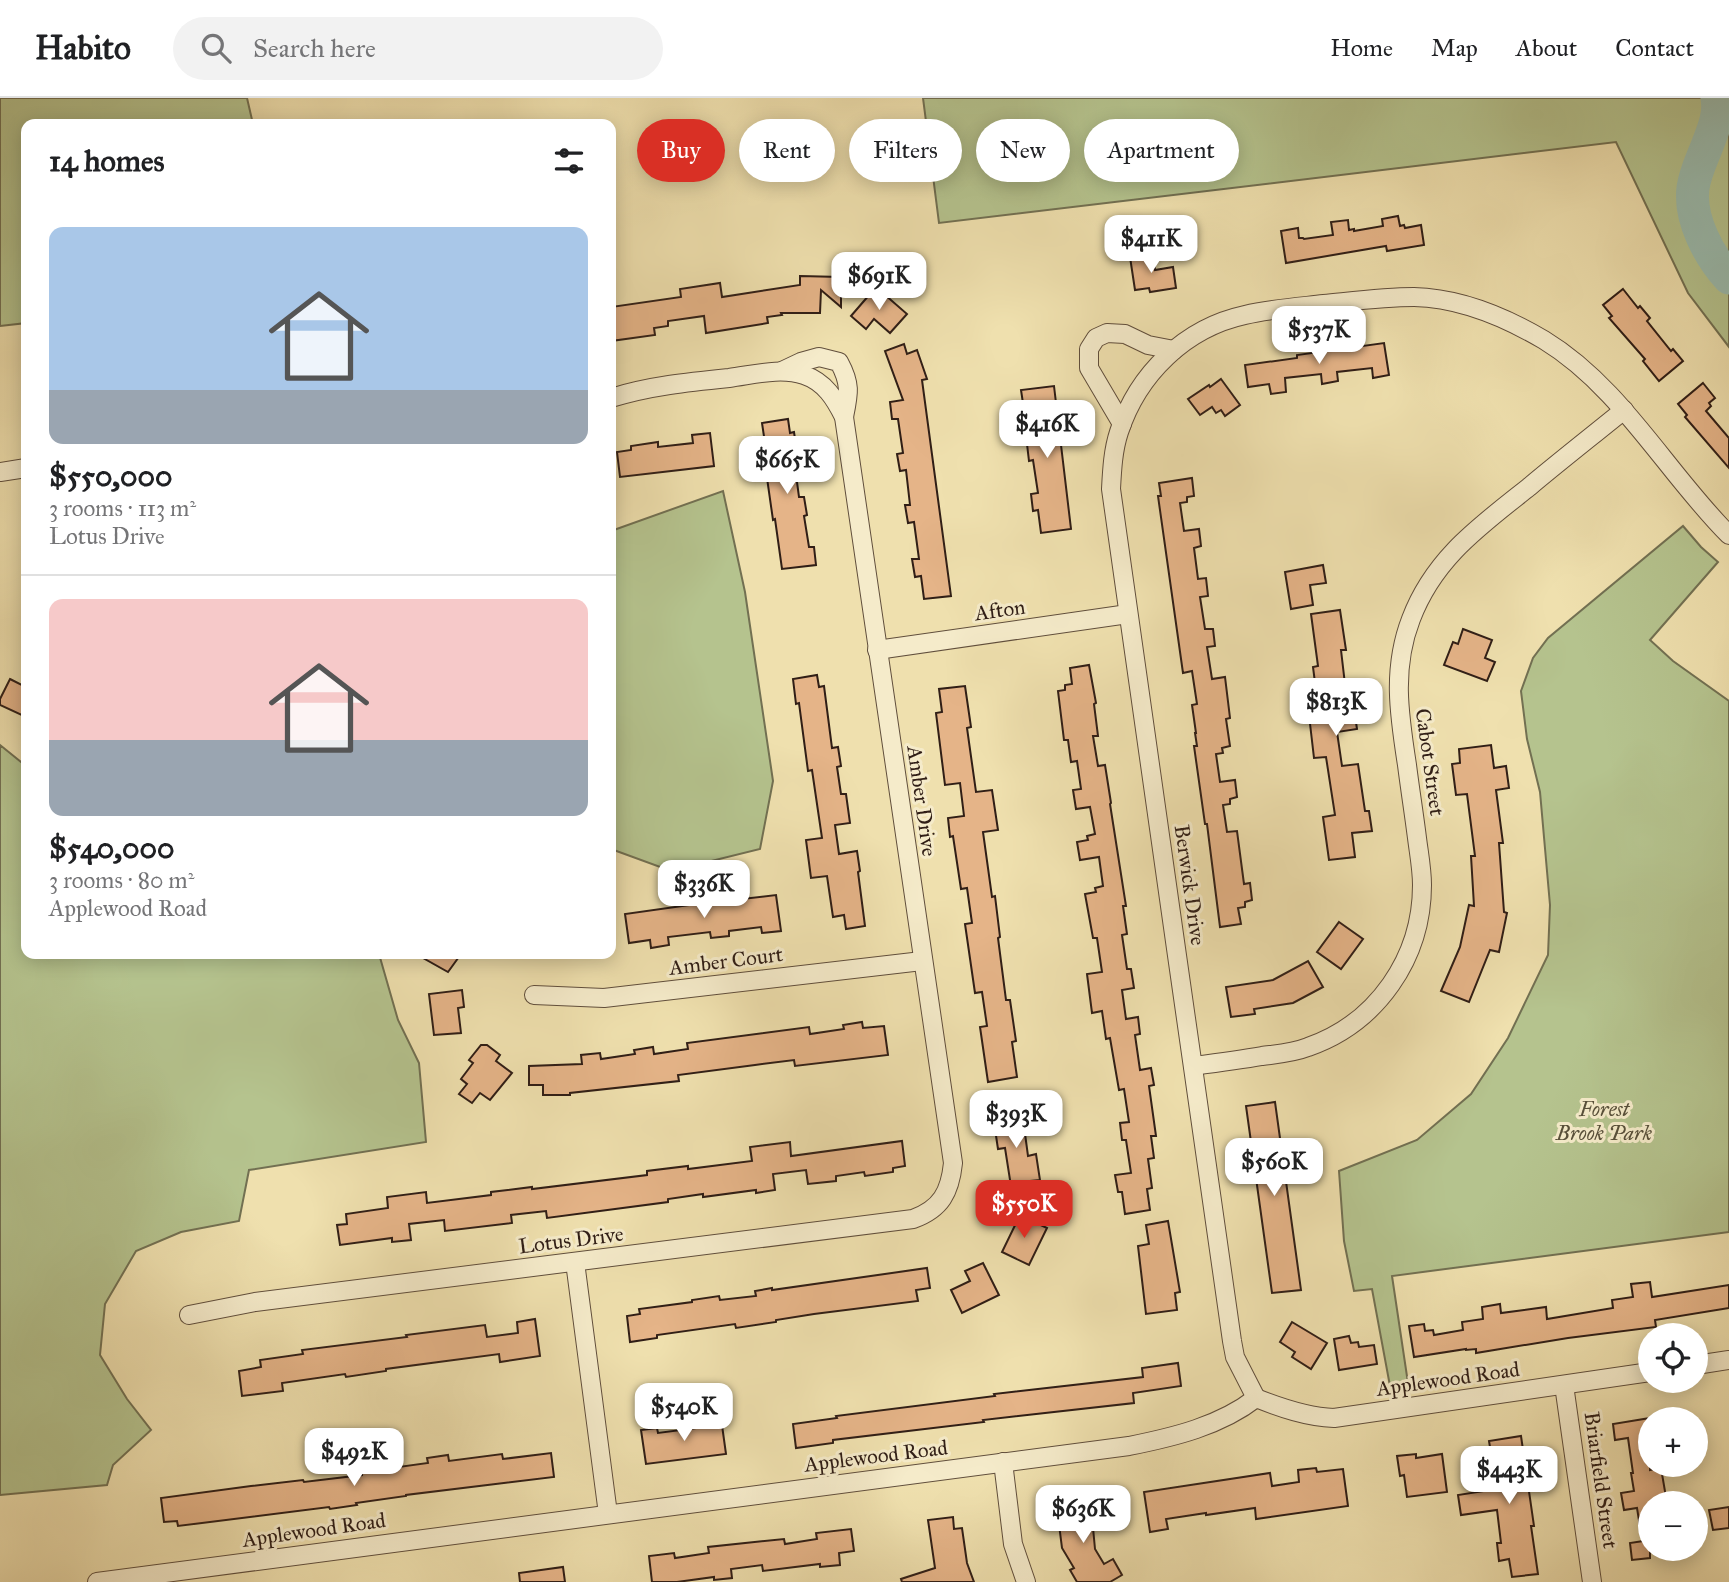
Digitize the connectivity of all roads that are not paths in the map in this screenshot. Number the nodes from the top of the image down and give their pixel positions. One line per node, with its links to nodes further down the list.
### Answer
1 (1174, 350): 4 (street, Berwick Drive); 6 (street, Berwick Drive); 6 (street)
2 (782, 371): 3 (street); 5 (street, Amber Drive); 5 (street, Amber Drive)
3 (616, 397)
4 (1623, 410): 9 (street, Berwick Drive); 14 (street, Cabot Street)
5 (844, 417): 11 (street, Amber Drive)
6 (1122, 424): 10 (street, Berwick Drive)
7 (21, 469): 8 (street)
8 (0, 472)
9 (1729, 535)
10 (1128, 614): 11 (street, Afton); 14 (street, Berwick Drive)
11 (877, 650): 12 (street, Amber Drive)
12 (922, 961): 13 (street, Amber Court); 15 (street, Amber Drive)
13 (534, 995)
14 (1194, 1066): 22 (street, Berwick Drive)
15 (947, 1190): 16 (street, Lotus Drive)
16 (575, 1262): 17 (street, Lotus Drive); 24 (street)
17 (189, 1315)
18 (1729, 1360): 19 (street)
19 (1708, 1363)
20 (1638, 1374): 21 (street, Applewood Road)
21 (1564, 1385): 22 (street, Applewood Road); 27 (street, Briarfield Street)
22 (1256, 1398): 23 (street, Applewood Road)
23 (1003, 1462): 24 (street, Applewood Road); 26 (street)
24 (608, 1514): 25 (street, Applewood Road)
25 (97, 1582)
26 (1026, 1582)
27 (1592, 1582)

